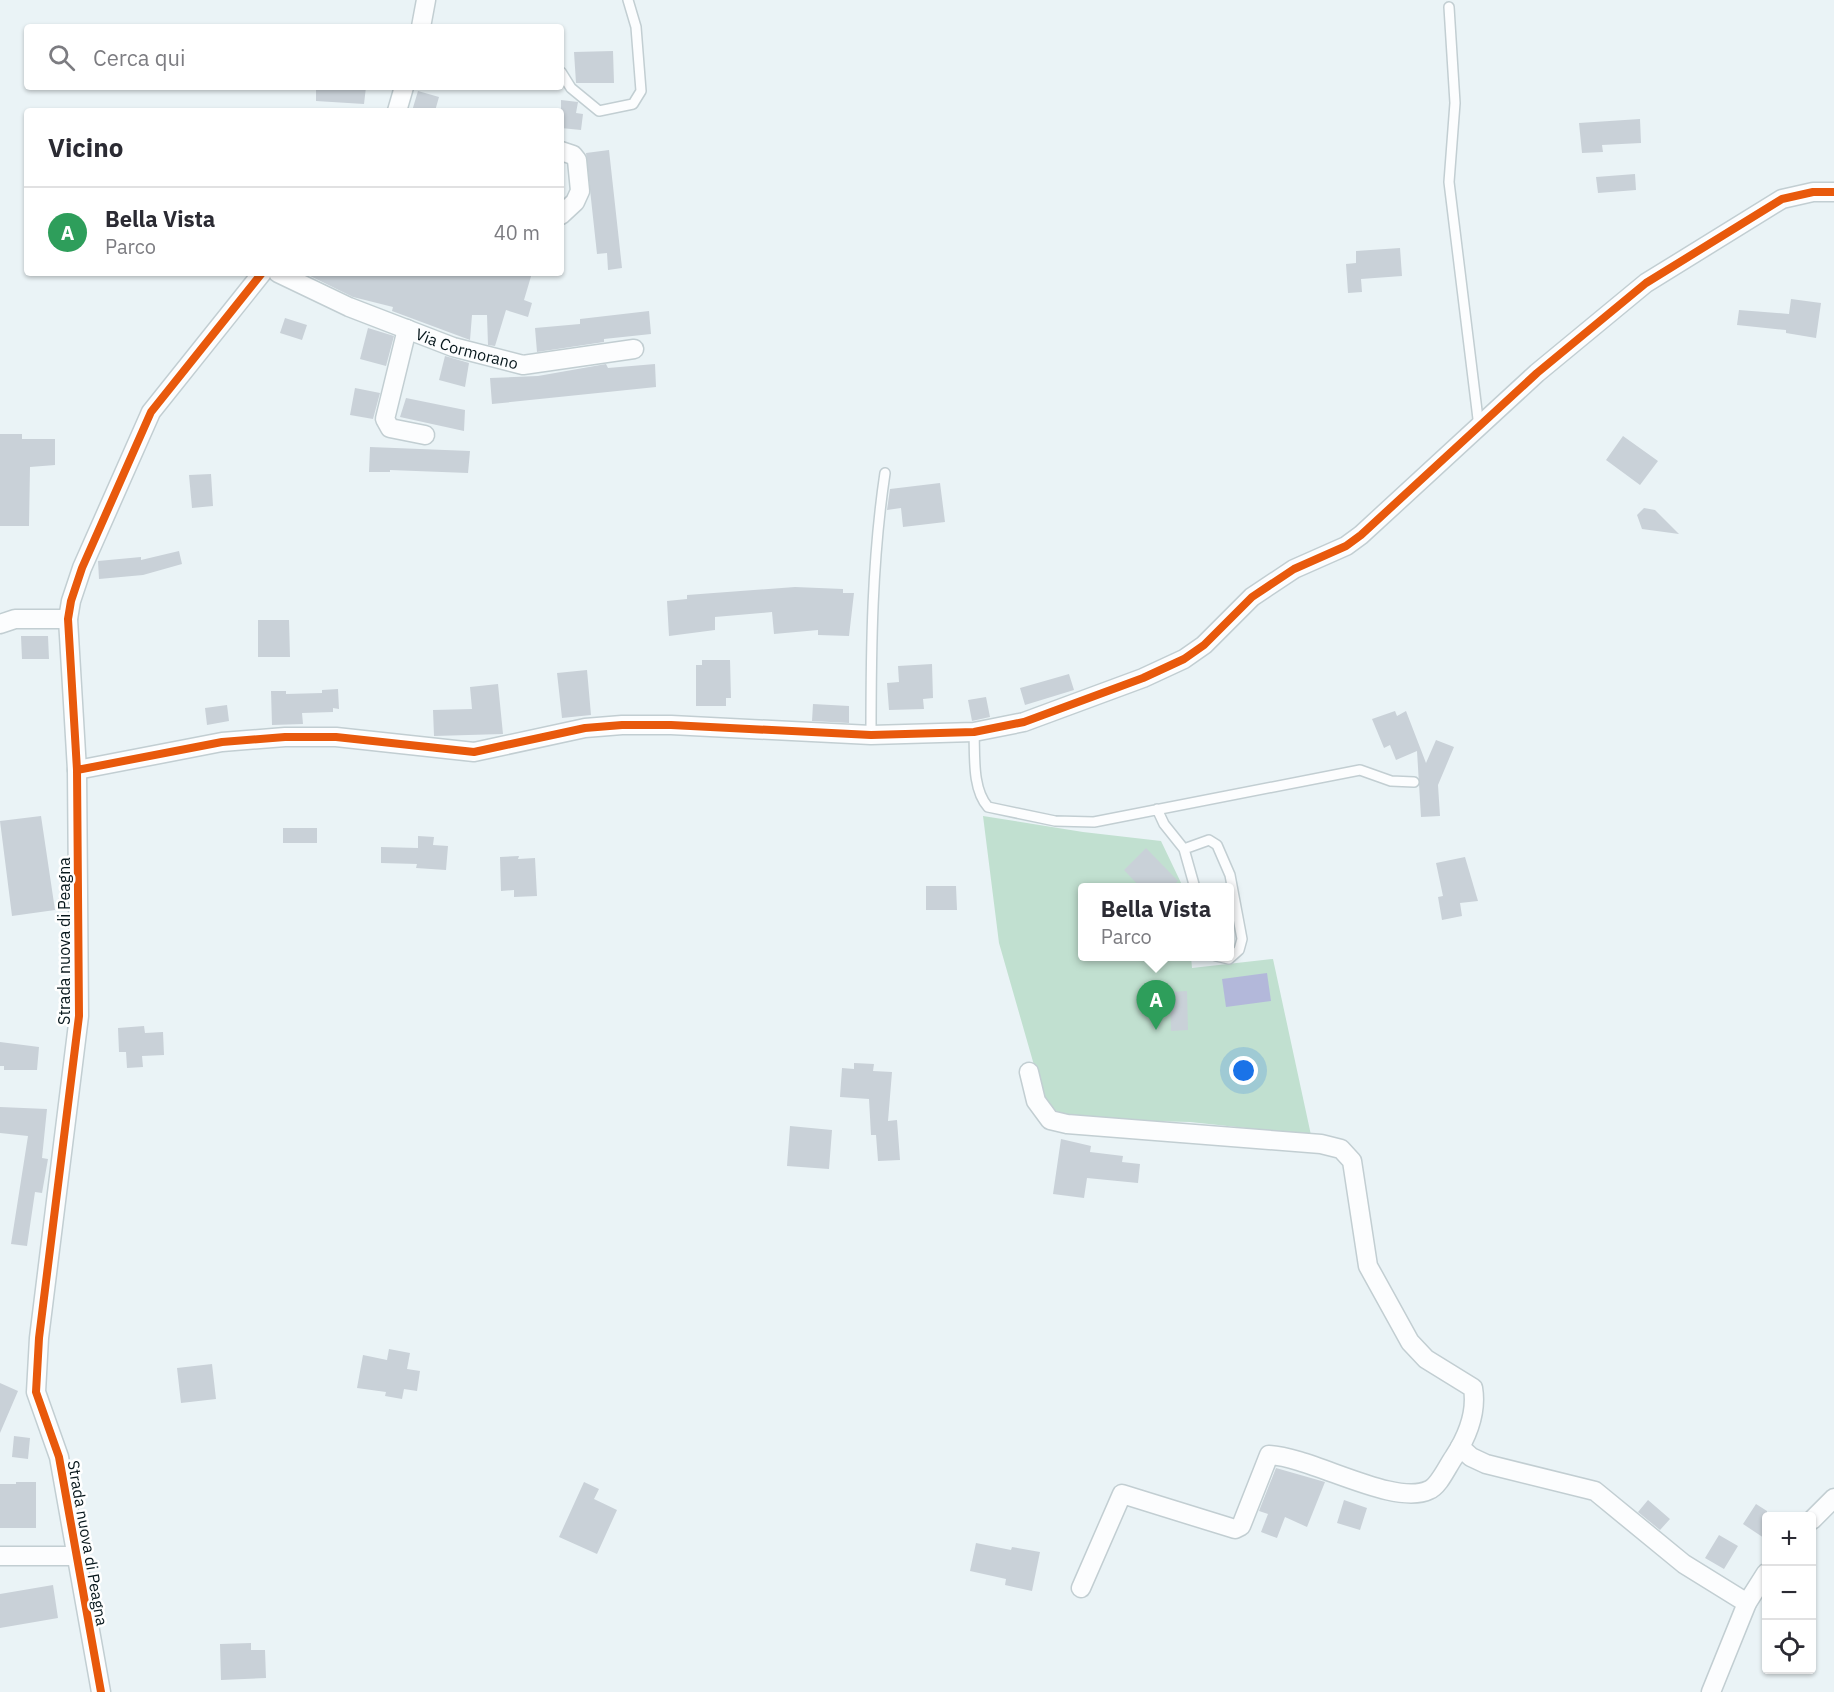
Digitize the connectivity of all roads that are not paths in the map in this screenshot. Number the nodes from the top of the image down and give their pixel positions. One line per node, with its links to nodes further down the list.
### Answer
1 (426, 0): 4 (street)
2 (628, 0): 5 (lane)
3 (1449, 8): 15 (lane)
4 (424, 24)
5 (564, 77)
6 (403, 90): 7 (street)
7 (398, 108)
8 (564, 153): 10 (street)
9 (1834, 192): 15 (street)
10 (564, 212)
11 (260, 276): 18 (street, Strada nuova di Peagna)
12 (284, 276): 13 (street, Via Cormorano)
13 (406, 329): 14 (street, Via Cormorano); 16 (street, Via Cormorano)
14 (634, 349)
15 (1479, 427): 20 (street)
16 (425, 435)
17 (885, 473): 21 (lane)
18 (68, 620): 19 (street); 22 (street, Strada nuova di Peagna)
19 (0, 624)
20 (974, 732): 21 (street); 24 (lane)
21 (871, 735): 22 (street)
22 (77, 770): 35 (street, Strada nuova di Peagna)
23 (1414, 782): 24 (lane)
24 (1157, 809): 25 (lane)
25 (1184, 849): 26 (lane); 27 (lane)
26 (1194, 883)
27 (1232, 883)
28 (1234, 896): 29 (lane)
29 (1234, 954)
30 (1029, 1072): 31 (street)
31 (1460, 1447): 37 (street); 38 (street)
32 (1834, 1498): 33 (street)
33 (1816, 1517)
34 (0, 1556): 35 (street)
35 (76, 1556): 39 (street, Strada nuova di Peagna)
36 (1762, 1580): 38 (street)
37 (1081, 1588)
38 (1747, 1603): 40 (street)
39 (101, 1692)
40 (1711, 1692)

